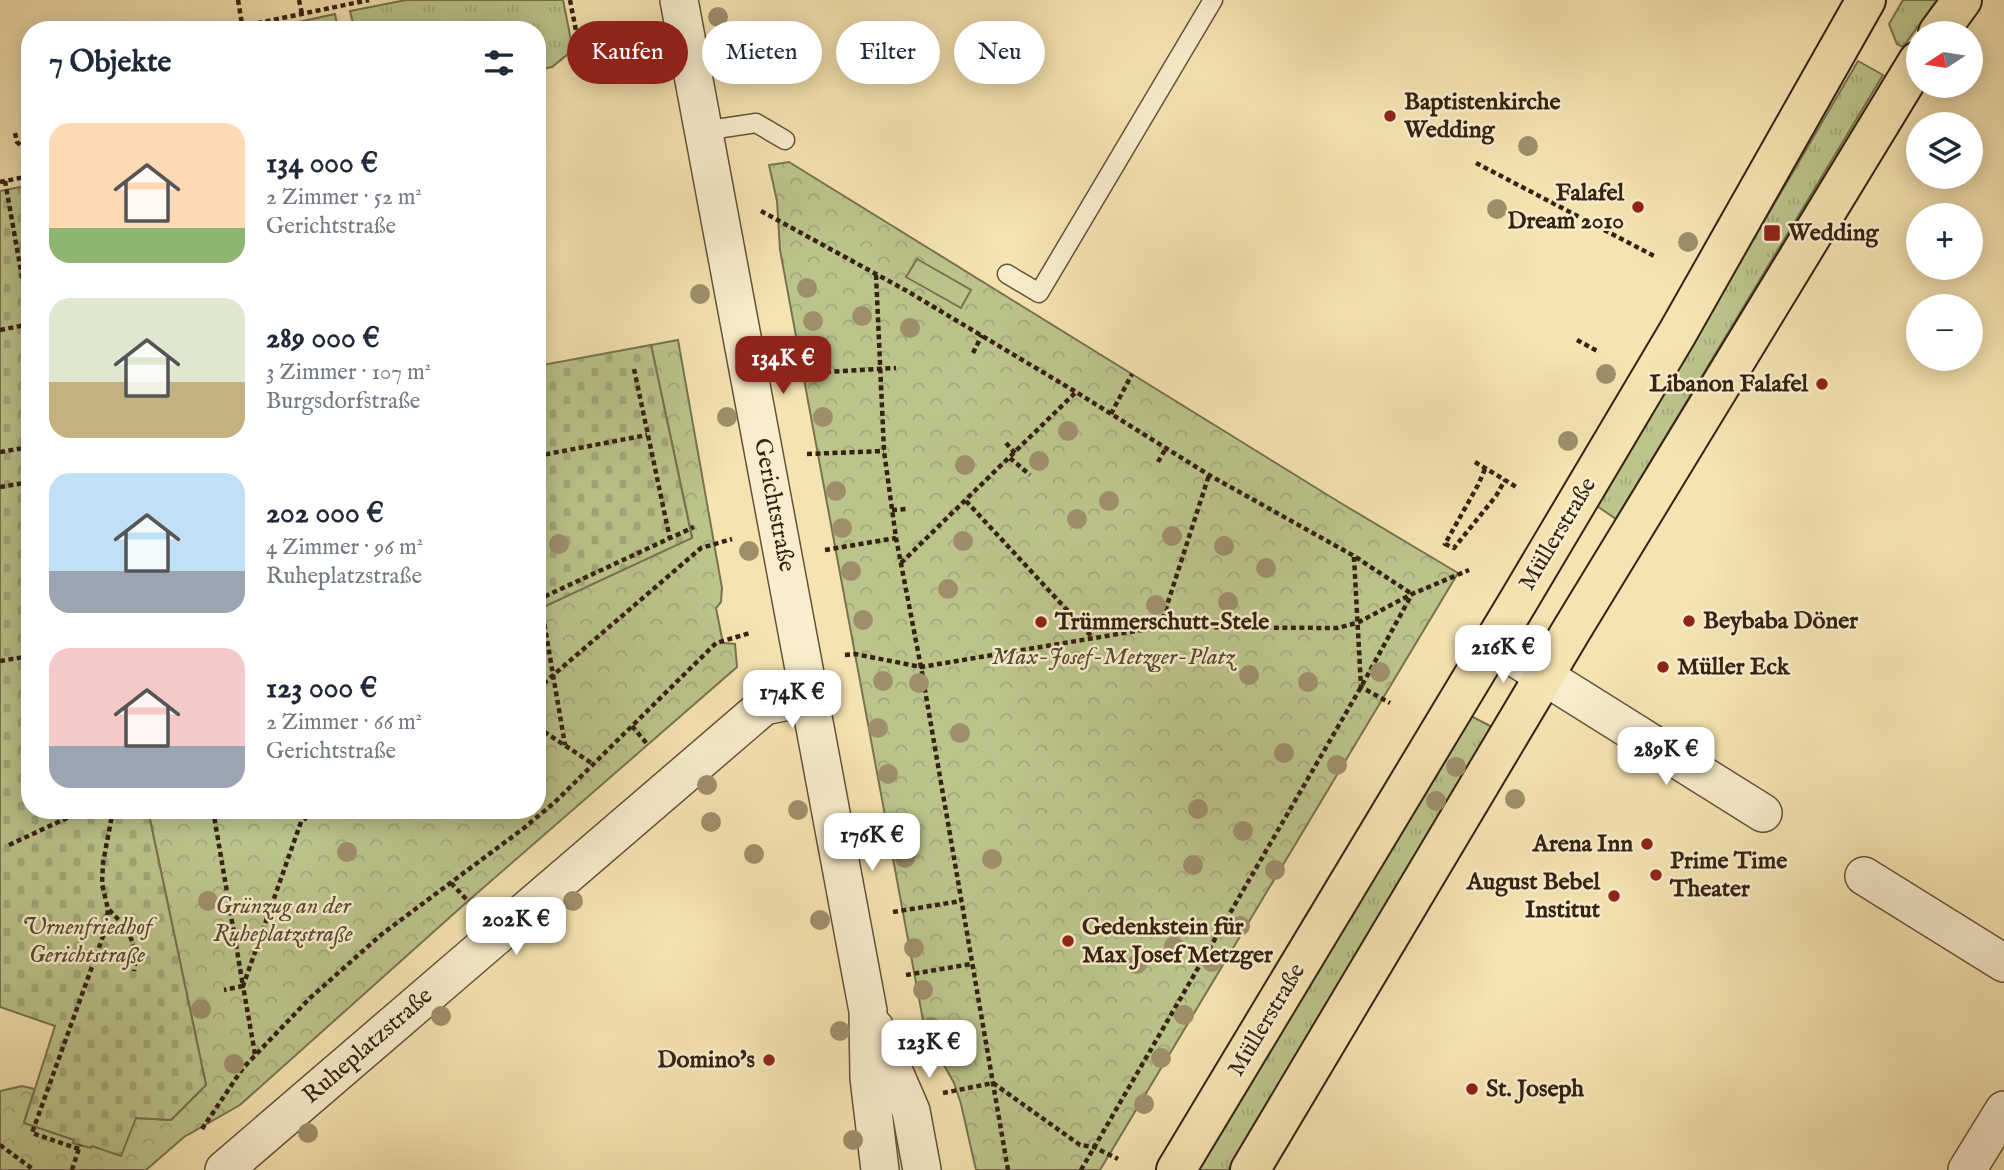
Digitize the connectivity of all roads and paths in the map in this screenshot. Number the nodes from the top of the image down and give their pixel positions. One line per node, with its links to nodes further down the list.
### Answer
1 (238, 0): 10 (path)
2 (299, 0): 9 (path)
3 (369, 0): 9 (path)
4 (570, 0): 12 (path)
5 (679, 0): 15 (street, Gerichtstraße)
6 (1213, 0): 24 (lane)
7 (1866, 0): 77 (main road, Müllerstraße)
8 (1962, 0): 13 (main road)
9 (302, 14): 11 (path)
10 (241, 21)
11 (272, 21)
12 (574, 21)
13 (1947, 21)
14 (1906, 81): 83 (main road)
15 (703, 128): 17 (lane); 86 (street, Gerichtstraße)
16 (15, 133): 18 (path)
17 (784, 134)
18 (21, 145)
19 (1476, 163): 23 (path)
20 (21, 178): 21 (path)
21 (2, 181): 26 (path)
22 (761, 211): 25 (path)
23 (1656, 257)
24 (1007, 274)
25 (876, 275): 29 (path); 35 (path)
26 (21, 277)
27 (21, 325): 28 (path)
28 (0, 330)
29 (982, 335): 32 (path); 38 (path)
30 (1577, 340): 31 (path)
31 (1599, 352)
32 (973, 353)
33 (896, 368): 35 (path)
34 (634, 369): 40 (path)
35 (880, 369): 36 (path); 44 (path)
36 (792, 374)
37 (1132, 374): 39 (path)
38 (1076, 392): 39 (path); 46 (path)
39 (1111, 414): 43 (path)
40 (647, 435): 47 (path); 64 (path)
41 (1006, 443): 46 (path)
42 (21, 448): 45 (path)
43 (1166, 448): 50 (path); 54 (path)
44 (884, 451): 48 (path); 61 (path)
45 (0, 452)
46 (1015, 453): 49 (path)
47 (546, 454)
48 (807, 454)
49 (1010, 458): 53 (path); 59 (path)
50 (1158, 462)
51 (1475, 462): 52 (path)
52 (1485, 469): 55 (path); 55 (path)
53 (1030, 475)
54 (1209, 475): 67 (path); 73 (path)
55 (1505, 481): 58 (path)
56 (21, 484): 57 (path)
57 (0, 487)
58 (1518, 488)
59 (967, 501): 68 (path); 76 (path)
60 (907, 509): 61 (path)
61 (892, 510): 63 (path)
62 (694, 527): 64 (path)
63 (896, 538): 66 (path); 68 (path)
64 (670, 539): 71 (path)
65 (732, 539): 82 (path)
66 (825, 550)
67 (1354, 556): 70 (path); 72 (path)
68 (901, 563): 81 (path)
69 (1469, 570): 70 (path)
70 (1412, 594): 72 (path); 85 (path)
71 (546, 596)
72 (1357, 623): 73 (path); 85 (path)
73 (1160, 627): 76 (path)
74 (750, 633): 88 (path)
75 (546, 637): 82 (path)
76 (1093, 638): 81 (path)
77 (1493, 644): 83 (street); 129 (main road, Müllerstraße)
78 (845, 655): 81 (path)
79 (21, 658): 80 (path)
80 (0, 661)
81 (920, 667): 104 (path)
82 (553, 675): 84 (path); 90 (path)
83 (1545, 677): 94 (street); 130 (main road)
84 (546, 681)
85 (1360, 687): 87 (path); 120 (path)
86 (809, 697): 113 (street, Gerichtstraße); 124 (street, Ruheplatzstraße)
87 (1390, 703)
88 (632, 726): 91 (path); 92 (path)
89 (546, 733): 90 (path)
90 (565, 745): 92 (path)
91 (648, 745)
92 (593, 764): 93 (path)
93 (546, 810)
94 (1763, 813)
95 (65, 819): 100 (path)
96 (112, 819): 105 (path)
97 (215, 819): 111 (path)
98 (304, 819): 111 (path)
99 (535, 819): 102 (path)
100 (9, 845)
101 (1864, 876): 107 (street)
102 (452, 883): 103 (path); 114 (path)
103 (468, 901)
104 (961, 901): 106 (path); 108 (path)
105 (108, 909): 109 (path); 123 (path)
106 (893, 912)
107 (2004, 963)
108 (971, 964): 110 (path); 115 (path)
109 (134, 971)
110 (905, 975)
111 (243, 986): 112 (path); 114 (path)
112 (224, 990)
113 (867, 1010): 125 (street, Gerichtstraße); 126 (street, Gerichtstraße)
114 (256, 1055): 118 (path)
115 (993, 1083): 116 (path); 120 (path); 127 (path)
116 (943, 1093)
117 (2004, 1110): 131 (street)
118 (202, 1129)
119 (0, 1145): 122 (path)
120 (1094, 1147): 121 (path); 128 (path)
121 (1118, 1160)
122 (34, 1170)
123 (72, 1170)
124 (224, 1170)
125 (880, 1170)
126 (922, 1170)
127 (1008, 1170)
128 (1081, 1170)
129 (1176, 1170)
130 (1250, 1170)
131 (1967, 1170)

